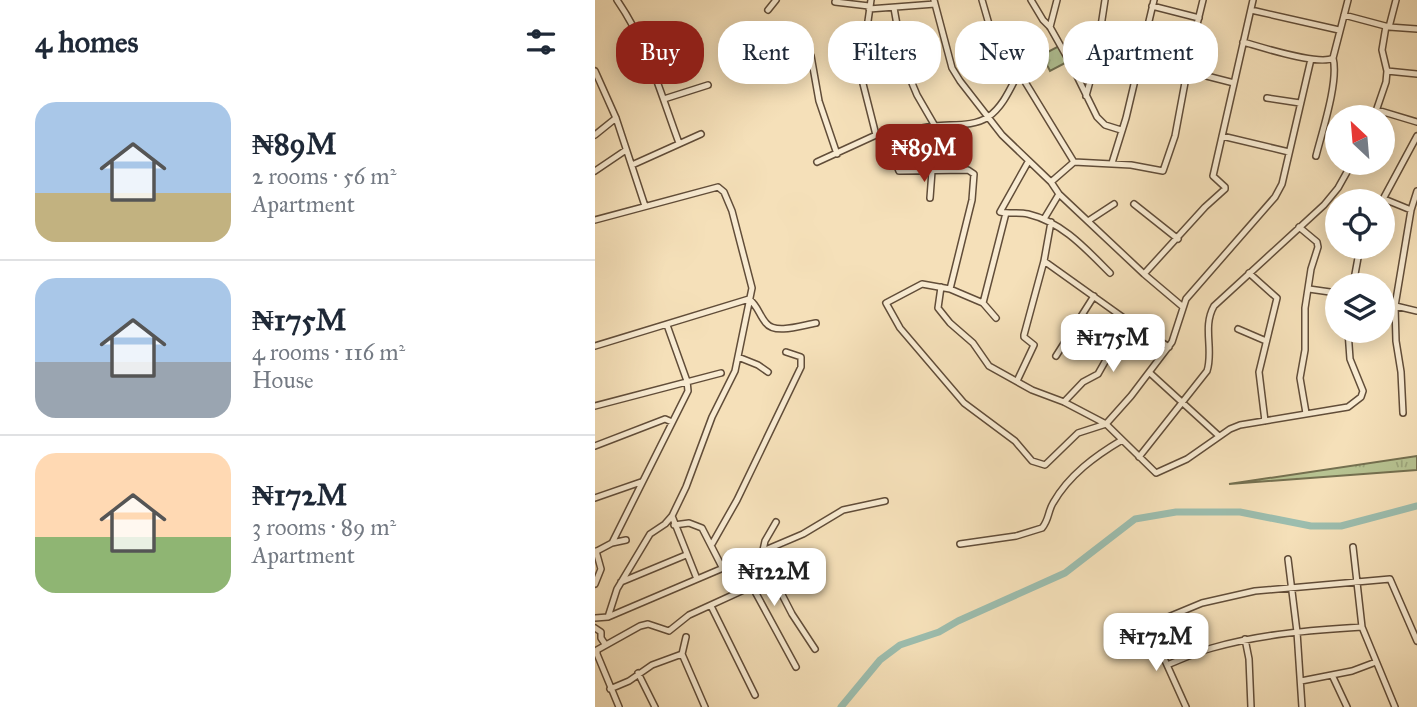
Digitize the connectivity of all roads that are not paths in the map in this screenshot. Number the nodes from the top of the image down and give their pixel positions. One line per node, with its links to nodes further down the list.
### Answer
1 (617, 0): 41 (street)
2 (776, 0): 16 (street)
3 (982, 0): 20 (street)
4 (1031, 0): 23 (street)
5 (1057, 0): 23 (street)
6 (1105, 0): 39 (street)
7 (1203, 0): 19 (street)
8 (1253, 0): 17 (street)
9 (1396, 0): 22 (street)
10 (1347, 1): 18 (street)
11 (835, 2): 14 (street)
12 (935, 2): 15 (street); 45 (street)
13 (1153, 3): 19 (street); 49 (street)
14 (870, 5): 15 (street); 52 (street)
15 (894, 8): 48 (street)
16 (768, 10)
17 (1251, 10): 25 (street); 26 (street)
18 (1344, 15): 22 (street); 25 (street)
19 (1199, 18): 21 (street)
20 (988, 21)
21 (1198, 21)
22 (1388, 26): 24 (street); 29 (street)
23 (1050, 27): 39 (street)
24 (1417, 29)
25 (1339, 30): 27 (street)
26 (1243, 42): 28 (street); 34 (street)
27 (1333, 58): 28 (street); 60 (street)
28 (1311, 59): 42 (street)
29 (1387, 71): 32 (street); 43 (street)
30 (814, 73): 59 (street)
31 (596, 74): 46 (street)
32 (1417, 74)
33 (1218, 79): 34 (street)
34 (1234, 83): 54 (street)
35 (1012, 84): 45 (street)
36 (1026, 84): 63 (street)
37 (1185, 84): 64 (street)
38 (708, 85): 41 (street)
39 (1086, 96): 49 (street)
40 (1267, 98): 42 (street)
41 (664, 99): 56 (street)
42 (1300, 103): 58 (street)
43 (1379, 105)
44 (1395, 115): 47 (street)
45 (988, 117): 48 (street); 62 (street)
46 (615, 118): 51 (street); 57 (street)
47 (1417, 122)
48 (935, 126): 53 (street)
49 (1121, 130): 64 (street)
50 (701, 134): 56 (street)
51 (595, 135)
52 (876, 135): 53 (street); 59 (street)
53 (885, 135): 66 (street)
54 (1222, 136): 58 (street); 85 (street)
55 (1417, 136): 70 (street)
56 (679, 143): 65 (street)
57 (626, 150): 65 (street); 67 (street)
58 (1289, 152): 98 (street)
59 (837, 153): 61 (street)
60 (1316, 156)
61 (817, 162)
62 (1028, 162): 69 (street); 79 (street)
63 (1074, 162): 64 (street); 69 (street)
64 (1112, 163)
65 (632, 165): 77 (street)
66 (932, 171): 73 (street); 91 (street)
67 (595, 172)
68 (1346, 175): 84 (street)
69 (1051, 182): 72 (street)
70 (1389, 189)
71 (1417, 191): 78 (street)
72 (1059, 194): 80 (street); 82 (street)
73 (930, 198)
74 (1114, 204): 82 (street)
75 (1134, 204): 85 (street)
76 (1395, 205): 78 (street)
77 (645, 206): 81 (street); 95 (street)
78 (1411, 211): 97 (street)
79 (1006, 213): 80 (street); 96 (street)
80 (1044, 219): 83 (street)
81 (595, 220)
82 (1088, 221): 89 (street)
83 (1051, 222): 86 (street); 87 (street)
84 (1299, 227): 88 (street); 92 (street)
85 (1178, 239): 89 (street)
86 (1044, 261): 94 (street); 116 (street)
87 (1110, 273)
88 (1249, 273): 105 (street); 118 (street)
89 (1144, 274): 98 (street)
90 (941, 287): 91 (street); 116 (street); 124 (street)
91 (950, 289): 96 (street)
92 (1309, 289): 93 (street); 120 (street)
93 (1325, 291)
94 (1094, 296): 101 (street); 110 (street)
95 (749, 299): 102 (street); 103 (street); 111 (street)
96 (982, 303): 100 (street)
97 (1395, 306): 99 (street); 121 (street)
98 (1182, 307): 108 (street)
99 (1417, 311)
100 (996, 318)
101 (1128, 321): 108 (street); 117 (street)
102 (816, 323)
103 (667, 325): 107 (street); 115 (street)
104 (1238, 329): 105 (street)
105 (1266, 341): 122 (street)
106 (1349, 343): 120 (street)
107 (595, 346)
108 (1169, 347): 114 (street)
109 (786, 352): 137 (street)
110 (1056, 356)
111 (737, 357): 112 (street); 132 (street)
112 (768, 372)
113 (721, 373): 115 (street)
114 (1150, 373): 118 (street); 124 (street)
115 (687, 381): 119 (street); 123 (street)
116 (1017, 381): 117 (street)
117 (1064, 402): 124 (street)
118 (1182, 403): 125 (street); 128 (street)
119 (595, 406)
120 (1306, 413): 122 (street)
121 (1403, 413)
122 (1265, 421): 125 (street)
123 (672, 422): 127 (street); 129 (street)
124 (1106, 424): 126 (street)
125 (1219, 436): 128 (street)
126 (1122, 440): 128 (street); 138 (street)
127 (595, 446)
128 (1139, 457)
129 (641, 482): 130 (street); 136 (street)
130 (595, 498)
131 (885, 501): 141 (street)
132 (671, 516): 134 (street); 148 (street)
133 (776, 522): 141 (street)
134 (674, 525): 137 (street); 142 (street)
135 (626, 540): 136 (street)
136 (611, 543): 140 (street)
137 (712, 544): 144 (street)
138 (960, 544)
139 (1353, 547): 147 (street)
140 (596, 551): 149 (street)
141 (761, 551): 144 (street); 145 (street)
142 (686, 555): 146 (street); 148 (street)
143 (1288, 559): 151 (street)
144 (722, 567): 146 (street)
145 (772, 577): 150 (street); 162 (street)
146 (697, 579): 153 (street)
147 (1357, 581): 151 (street); 155 (street); 160 (street)
148 (621, 582): 153 (street)
149 (595, 584)
150 (752, 586): 152 (street); 166 (street)
151 (1291, 587): 157 (street); 165 (street)
152 (711, 606): 161 (street); 171 (street)
153 (608, 617): 154 (street)
154 (595, 618)
155 (1362, 627): 157 (street); 164 (street)
156 (595, 628): 161 (street)
157 (1297, 632): 159 (street); 169 (street)
158 (687, 636): 163 (street)
159 (1245, 639): 165 (street); 176 (street)
160 (1417, 641)
161 (605, 644): 170 (street)
162 (815, 649)
163 (682, 654): 167 (street); 174 (street)
164 (1376, 662): 168 (street); 179 (street)
165 (1167, 666): 175 (street)
166 (796, 667)
167 (638, 673): 170 (street); 173 (street)
168 (1332, 675): 169 (street); 178 (street)
169 (1301, 681): 177 (street)
170 (610, 689): 172 (street)
171 (755, 695)
172 (619, 707)
173 (655, 707)
174 (705, 707)
175 (1186, 707)
176 (1251, 707)
177 (1302, 707)
178 (1347, 707)
179 (1395, 707)

